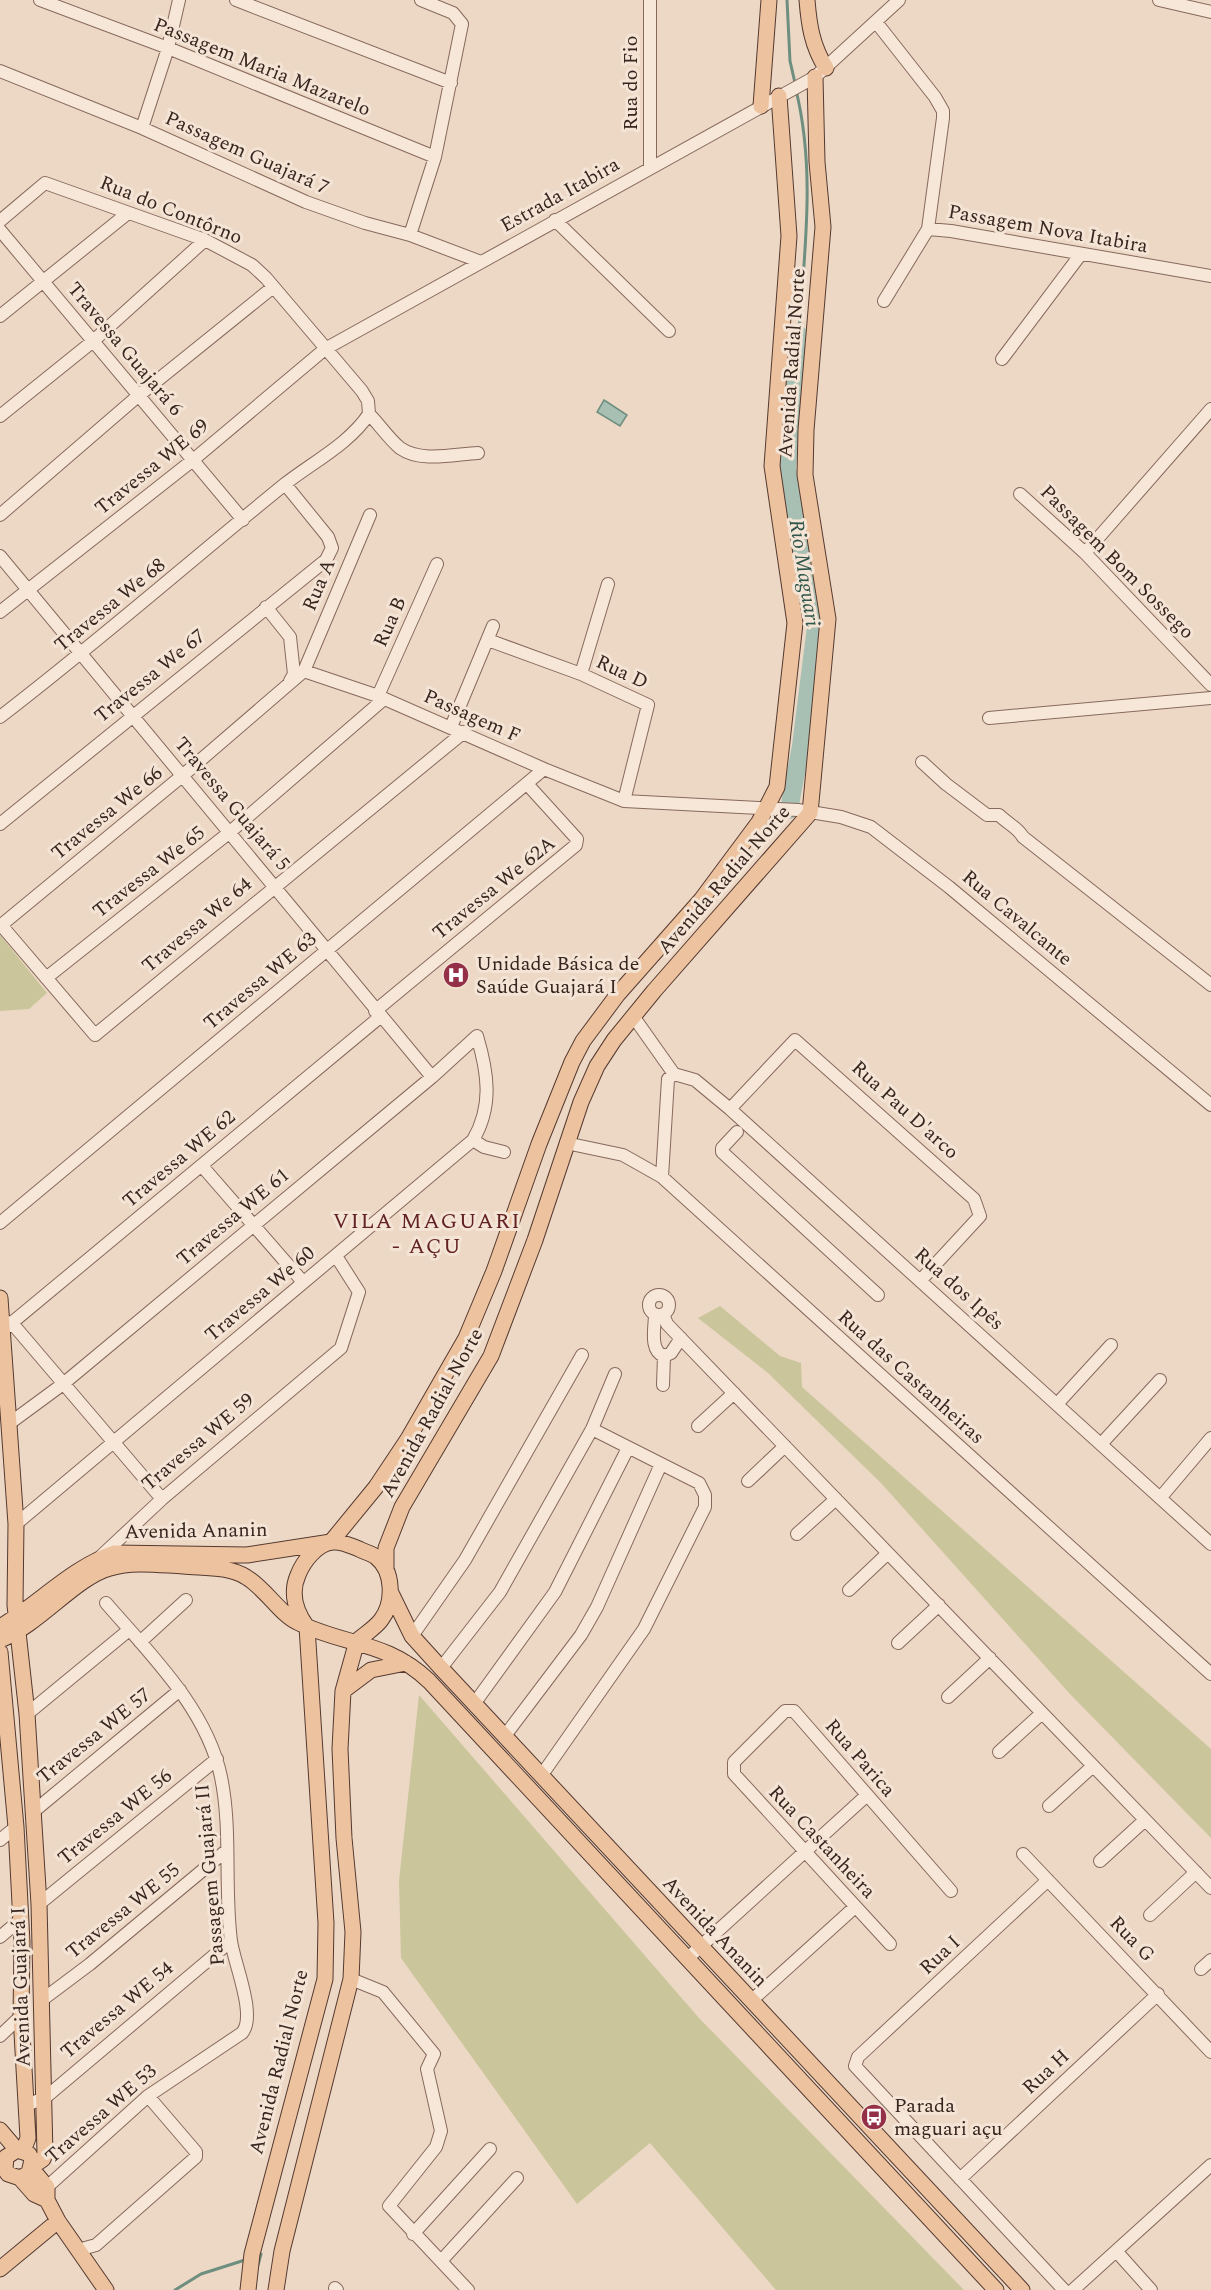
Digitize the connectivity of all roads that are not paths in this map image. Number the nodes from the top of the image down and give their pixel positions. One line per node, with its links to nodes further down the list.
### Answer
1 (40, 0): 12 (street, Passagem Maria Mazarelo)
2 (179, 0): 12 (street)
3 (236, 0): 15 (street)
4 (650, 0): 20 (street, Rua do Fio)
5 (769, 0): 17 (main road)
6 (807, 0): 14 (main road, Avenida Radial Norte)
7 (899, 0): 11 (street, Estrada Itabira)
8 (1159, 0): 10 (street)
9 (427, 1): 15 (street)
10 (1211, 12)
11 (876, 21): 14 (street, Estrada Itabira); 24 (street, Passagem Nova Itabira)
12 (168, 48): 18 (street); 19 (street, Passagem Maria Mazarelo)
13 (0, 71): 18 (street, Passagem Guajará 7)
14 (821, 72): 16 (street, Estrada Itabira); 77 (main road, Avenida Radial Norte)
15 (451, 83): 19 (street)
16 (779, 96): 17 (street, Estrada Itabira); 76 (main road, Avenida Radial Norte)
17 (761, 106): 20 (street, Estrada Itabira)
18 (142, 128): 26 (street, Passagem Guajará 7)
19 (435, 157): 26 (street)
20 (650, 167): 22 (street, Estrada Itabira)
21 (128, 213): 23 (street, Rua do Contôrno); 27 (street, Rua do Contôrno); 31 (street)
22 (555, 220): 29 (street, Estrada Itabira); 35 (street)
23 (0, 221)
24 (928, 229): 28 (street, Passagem Nova Itabira); 33 (street)
25 (0, 230): 31 (street, Travessa Guajará 6)
26 (410, 235): 29 (street, Passagem Guajará 7)
27 (205, 240): 32 (street, Rua do Contôrno); 36 (street)
28 (1081, 254): 30 (street, Passagem Nova Itabira); 38 (street)
29 (481, 262): 37 (street, Estrada Itabira)
30 (1211, 276)
31 (43, 282): 34 (street); 36 (street, Travessa Guajará 6)
32 (272, 288): 37 (street, Rua do Contôrno); 39 (street)
33 (884, 301)
34 (0, 316)
35 (669, 331)
36 (92, 342): 39 (street, Travessa Guajará 6); 42 (street)
37 (325, 349): 41 (street, Rua do Contôrno); 44 (street, Travessa WE 69)
38 (1002, 358)
39 (138, 396): 44 (street, Travessa Guajará 6); 47 (street)
40 (1211, 409): 50 (street)
41 (369, 414): 43 (street, Rua do Contôrno); 45 (street)
42 (0, 416)
43 (478, 453)
44 (193, 460): 49 (street, Travessa Guajará 6); 54 (street, Travessa WE 69)
45 (285, 484): 49 (street); 55 (street, Travessa We 67)
46 (1020, 494): 50 (street, Passagem Bom Sossego)
47 (0, 515)
48 (370, 515): 60 (street, Rua A)
49 (243, 520): 59 (street, Travessa We 68)
50 (1085, 553): 63 (street, Passagem Bom Sossego)
51 (0, 556): 54 (street, Travessa Guajará 5)
52 (437, 564): 64 (street, Rua B)
53 (608, 584): 61 (street)
54 (28, 590): 56 (street, Travessa WE 69); 59 (street, Travessa Guajará 5)
55 (266, 607): 62 (street); 66 (street, Travessa We 67)
56 (0, 612)
57 (493, 626): 58 (street)
58 (488, 640): 61 (street, Rua D); 69 (street)
59 (82, 654): 66 (street, Travessa Guajará 5); 67 (street, Travessa We 68)
60 (304, 670): 62 (street); 64 (street, Passagem F)
61 (580, 674): 75 (street, Rua D)
62 (291, 681): 73 (street, Travessa We 66)
63 (1211, 685)
64 (381, 698): 69 (street, Passagem F); 79 (street, Travessa We 65)
65 (1211, 698): 68 (street)
66 (132, 716): 73 (street, Travessa Guajará 5); 78 (street, Travessa We 67)
67 (0, 717)
68 (989, 718)
69 (451, 727): 70 (street, Passagem F)
70 (464, 732): 72 (street, Passagem F); 80 (street, Travessa We 64)
71 (922, 762): 84 (street)
72 (544, 769): 74 (street, Travessa WE 63); 75 (street, Passagem F)
73 (182, 776): 79 (street, Travessa Guajará 5); 81 (street, Travessa We 66)
74 (528, 784): 82 (street, Travessa WE 63); 85 (street, Travessa We 62A)
75 (624, 801): 76 (street, Rua Cavalcante)
76 (770, 808): 77 (street, Rua Cavalcante); 131 (main road, Avenida Radial Norte)
77 (804, 812): 86 (main road, Avenida Radial Norte); 90 (street, Rua Cavalcante)
78 (0, 824)
79 (230, 832): 80 (street, Travessa Guajará 5); 83 (street, Travessa We 65)
80 (276, 886): 82 (street, Travessa Guajará 5); 83 (street, Travessa We 64)
81 (1, 926): 83 (street)
82 (326, 951): 85 (street, Travessa Guajará 5); 98 (street, Travessa WE 63)
83 (46, 978)
84 (1211, 986)
85 (378, 1014): 89 (street, Travessa Guajará 5); 96 (street, Travessa WE 62)
86 (633, 1016): 88 (street); 94 (main road, Avenida Radial Norte)
87 (477, 1036): 89 (street, Travessa WE 61); 93 (street, Travessa We 60)
88 (674, 1074): 91 (street, Rua dos Ipês); 97 (street)
89 (432, 1077): 99 (street, Travessa WE 61)
90 (1211, 1105)
91 (730, 1109): 101 (street, Rua dos Ipês); 101 (street, Rua Pau D'arco)
92 (737, 1132): 103 (street)
93 (473, 1140): 95 (street); 100 (street, Travessa We 60)
94 (566, 1143): 97 (street, Rua das Castanheiras); 135 (main road, Avenida Radial Norte)
95 (504, 1152)
96 (202, 1166): 99 (street); 105 (street, Travessa WE 62)
97 (662, 1177): 154 (street, Rua das Castanheiras)
98 (0, 1223)
99 (252, 1226): 102 (street); 112 (street, Travessa WE 61)
100 (336, 1256): 102 (street, Travessa We 60); 127 (street, Travessa WE 59)
101 (920, 1281): 115 (street, Rua dos Ipês)
102 (303, 1282): 120 (street, Travessa We 60)
103 (878, 1295)
104 (0, 1298): 105 (main road, Avenida Guajará I)
105 (7, 1327): 112 (street); 116 (main road, Avenida Guajará I)
106 (681, 1338): 109 (street); 109 (street); 114 (street)
107 (1111, 1345): 115 (street)
108 (582, 1355): 145 (street)
109 (664, 1356): 113 (street)
110 (615, 1374): 118 (street)
111 (1160, 1380): 121 (street)
112 (63, 1384): 116 (street, Travessa WE 61); 120 (street)
113 (663, 1385)
114 (734, 1393): 117 (street); 122 (street)
115 (1058, 1403): 121 (street, Rua dos Ipês)
116 (10, 1423): 129 (main road, Avenida Guajará I)
117 (698, 1426)
118 (592, 1429): 123 (street); 153 (street)
119 (1211, 1438): 126 (street)
120 (113, 1443): 127 (street); 129 (street, Travessa We 60)
121 (1102, 1443): 126 (street, Rua dos Ipês)
122 (785, 1446): 125 (street); 128 (street)
123 (628, 1448): 124 (street); 158 (street)
124 (661, 1464): 162 (street); 167 (street)
125 (748, 1481)
126 (1161, 1497): 132 (street, Rua dos Ipês)
127 (162, 1498): 134 (street, Travessa WE 59)
128 (836, 1499): 130 (street); 133 (street)
129 (16, 1524): 141 (main road, Avenida Guajará I)
130 (797, 1534)
131 (336, 1542): 134 (main road, Avenida Ananin); 135 (main road); 143 (main road)
132 (1211, 1544)
133 (888, 1553): 136 (street); 140 (street)
134 (98, 1558): 141 (main road, Travessa WE 59)
135 (386, 1570): 137 (main road)
136 (849, 1590)
137 (391, 1593): 145 (main road, Avenida Ananin); 147 (main road)
138 (186, 1600): 148 (street)
139 (106, 1603): 144 (street, Passagem Guajará II)
140 (939, 1605): 149 (street); 151 (street)
141 (16, 1626): 142 (main road, Travessa WE 59); 143 (main road, Avenida Ananin); 146 (main road, Avenida Ananin); 160 (main road, Avenida Guajará I)
142 (0, 1627)
143 (312, 1629): 147 (main road); 219 (main road, Avenida Radial Norte)
144 (129, 1630): 148 (street, Passagem Guajará II); 160 (street)
145 (412, 1636): 153 (main road, Avenida Ananin)
146 (0, 1640)
147 (353, 1640): 152 (main road, Avenida Ananin); 156 (main road)
148 (140, 1642): 155 (street, Passagem Guajará II)
149 (898, 1643)
150 (0, 1652): 161 (main road, Avenida Guajará I)
151 (990, 1658): 157 (street); 159 (street)
152 (406, 1663): 156 (main road); 189 (main road, Avenida Ananin)
153 (441, 1668): 158 (main road, Avenida Ananin)
154 (1211, 1674)
155 (180, 1690): 164 (street, Passagem Guajará II); 170 (street, Travessa WE 57)
156 (342, 1692): 192 (main road)
157 (948, 1697)
158 (474, 1704): 162 (main road, Avenida Ananin)
159 (1042, 1713): 163 (street); 166 (street)
160 (27, 1714): 170 (main road, Avenida Guajará I)
161 (4, 1732): 172 (main road, Avenida Guajará I)
162 (504, 1737): 167 (main road, Avenida Ananin)
163 (999, 1752)
164 (217, 1759): 174 (street, Passagem Guajará II); 182 (street, Travessa WE 56)
165 (734, 1762): 168 (street, Rua Parica); 175 (street, Rua Castanheira)
166 (1093, 1766): 169 (street); 171 (street)
167 (541, 1776): 189 (main road, Avenida Ananin)
168 (866, 1796): 175 (street); 181 (street, Rua Parica)
169 (1049, 1806)
170 (33, 1812): 182 (main road, Avenida Guajará I)
171 (1145, 1820): 177 (street); 178 (street)
172 (16, 1827): 173 (street); 185 (main road, Avenida Guajará I)
173 (0, 1840)
174 (226, 1850): 187 (street, Passagem Guajará II); 194 (street, Travessa WE 55)
175 (804, 1852): 183 (street, Rua Castanheira); 189 (street)
176 (1023, 1854): 179 (street, Rua G)
177 (1101, 1861)
178 (1196, 1872): 180 (street); 184 (street)
179 (1048, 1880): 193 (street, Rua G); 209 (street, Rua I)
180 (1211, 1888)
181 (951, 1891)
182 (39, 1904): 194 (main road, Avenida Guajará I)
183 (855, 1907): 188 (street, Rua Castanheira); 195 (street)
184 (1150, 1915)
185 (20, 1920): 186 (street); 196 (main road, Avenida Guajará I)
186 (0, 1937)
187 (231, 1941): 197 (street, Passagem Guajará II); 201 (street, Travessa WE 54)
188 (890, 1944)
189 (695, 1952): 195 (main road, Avenida Ananin); 218 (main road, Avenida Ananin)
190 (1211, 1960): 191 (street)
191 (1201, 1969)
192 (351, 1979): 212 (street); 221 (main road)
193 (1158, 1994): 199 (street, Rua G); 209 (street, Rua H)
194 (42, 2000): 201 (main road, Avenida Guajará I)
195 (751, 2001): 215 (main road, Avenida Ananin)
196 (21, 2016): 198 (street); 202 (main road, Avenida Guajará I)
197 (242, 2033): 200 (street, Travessa WE 53)
198 (0, 2036)
199 (1211, 2052)
200 (148, 2096): 210 (street, Travessa WE 53); 213 (street)
201 (46, 2097): 202 (street, Travessa WE 54); 207 (main road, Avenida Guajará I)
202 (27, 2105): 205 (main road, Avenida Guajará I)
203 (0, 2130): 205 (main road)
204 (490, 2149): 212 (street)
205 (20, 2150): 207 (main road); 207 (main road)
206 (1211, 2165): 214 (street)
207 (14, 2171): 210 (main road)
208 (517, 2178): 216 (street)
209 (960, 2179): 225 (street)
210 (47, 2194): 211 (main road)
211 (58, 2222): 213 (main road); 217 (main road)
212 (413, 2234): 216 (street)
213 (78, 2250): 220 (main road)
214 (1117, 2252): 226 (street); 227 (street)
215 (992, 2256): 218 (main road); 224 (main road, Avenida Ananin)
216 (441, 2261): 222 (street)
217 (0, 2269)
218 (977, 2270): 223 (main road, Avenida Ananin)
219 (248, 2283)
220 (106, 2290)
221 (276, 2290)
222 (468, 2290)
223 (996, 2290)
224 (1022, 2290)
225 (1064, 2290)
226 (1073, 2290)
227 (1151, 2290)

